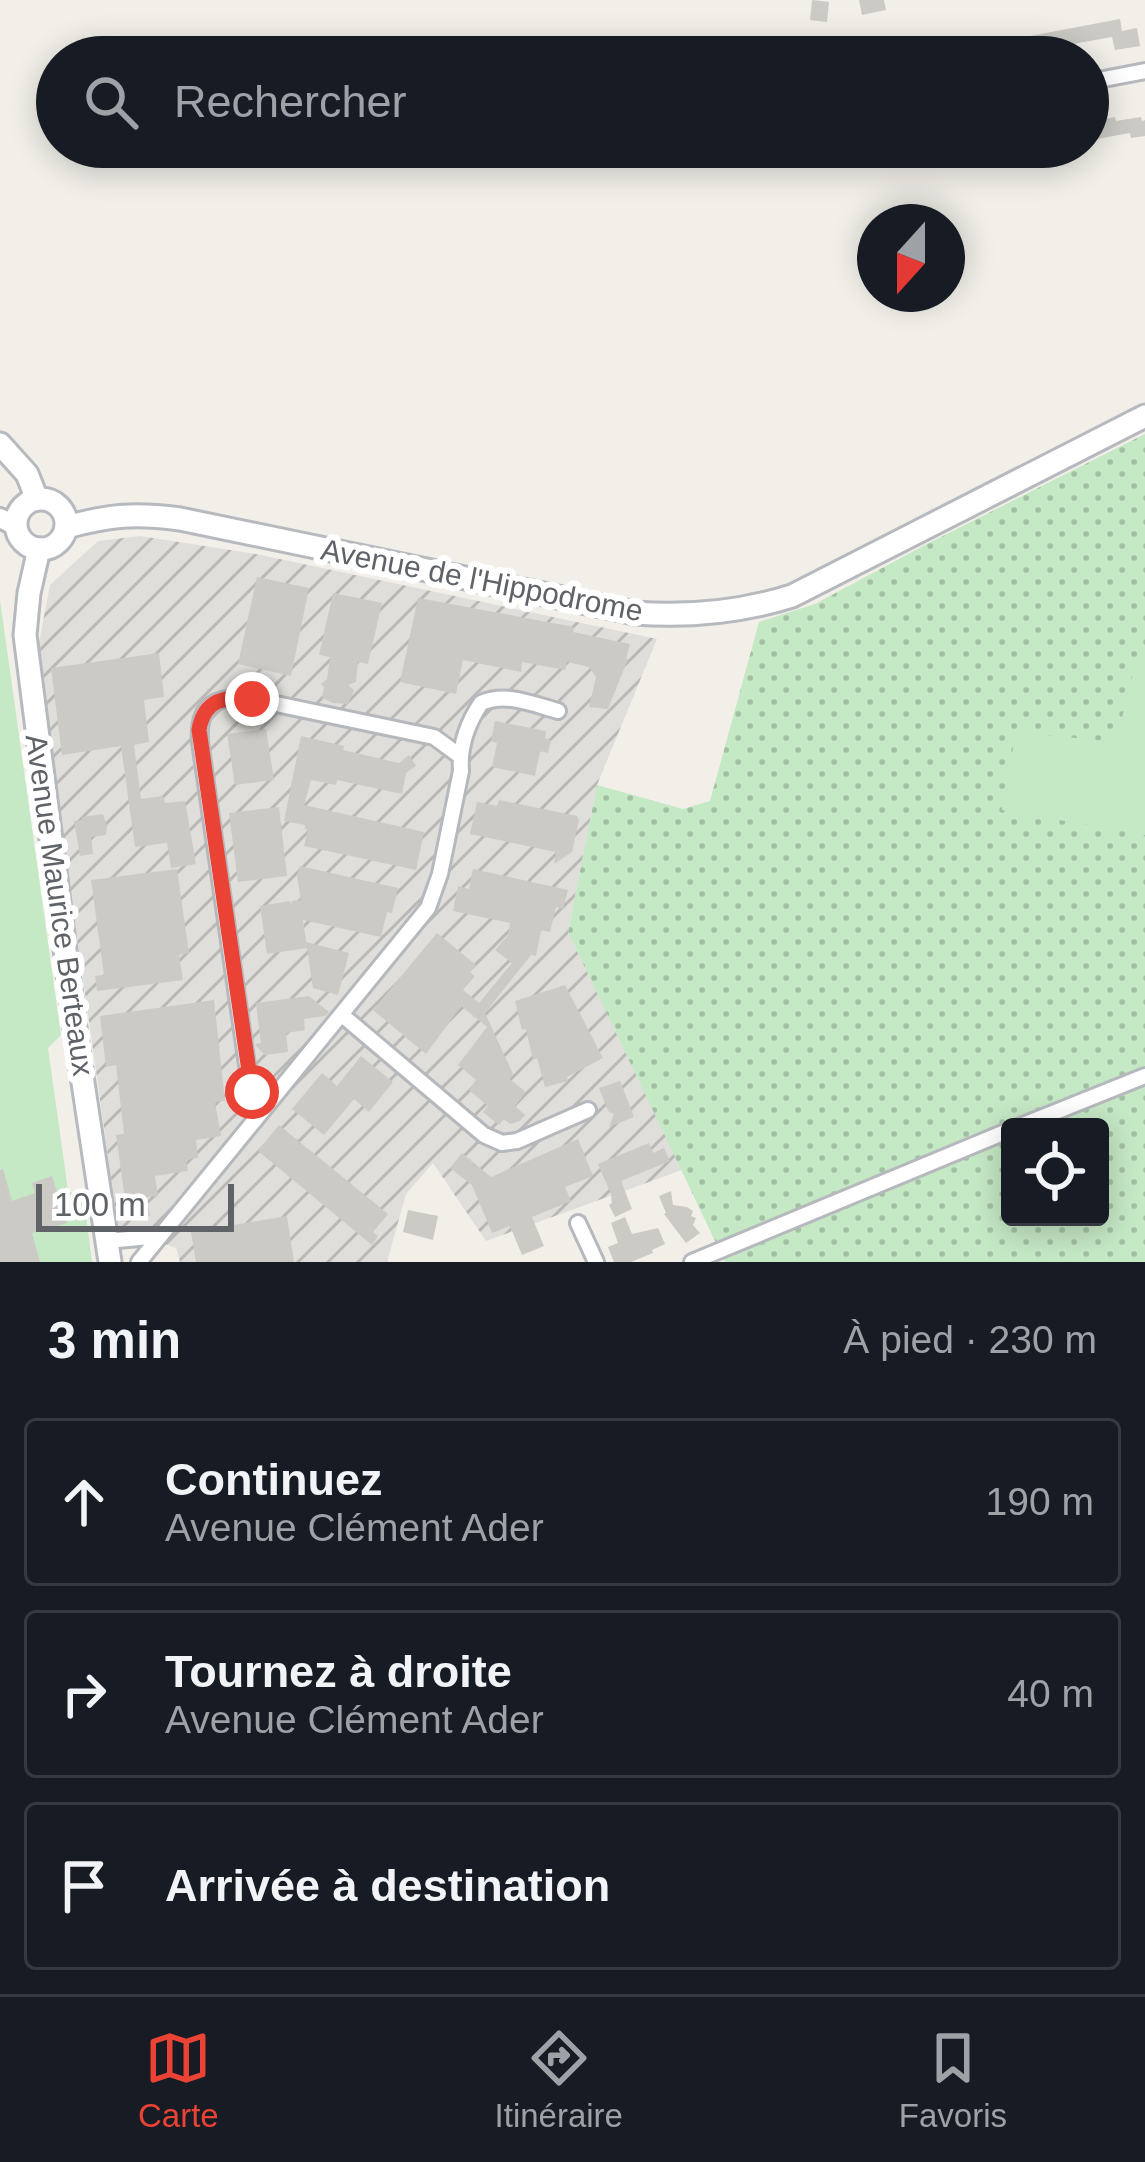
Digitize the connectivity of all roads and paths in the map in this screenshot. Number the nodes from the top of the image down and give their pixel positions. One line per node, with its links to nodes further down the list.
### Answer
1 (1145, 71): 2 (street)
2 (1109, 78)
3 (1145, 416): 7 (main road, Avenue de l'Hippodrome)
4 (0, 444): 5 (main road)
5 (37, 499): 6 (main road); 7 (main road)
6 (8, 522): 8 (main road)
7 (66, 527): 8 (main road)
8 (39, 549): 19 (main road, Avenue Maurice Berteaux)
9 (558, 711): 10 (street)
10 (460, 756): 11 (street); 15 (street)
11 (342, 1015): 13 (street); 15 (street)
12 (1145, 1076): 14 (street)
13 (588, 1110)
14 (1041, 1118)
15 (255, 1120): 18 (street)
16 (1001, 1134): 22 (street)
17 (578, 1223): 21 (street)
18 (160, 1236): 19 (street); 20 (street)
19 (108, 1251)
20 (140, 1262)
21 (596, 1262)
22 (692, 1262)

